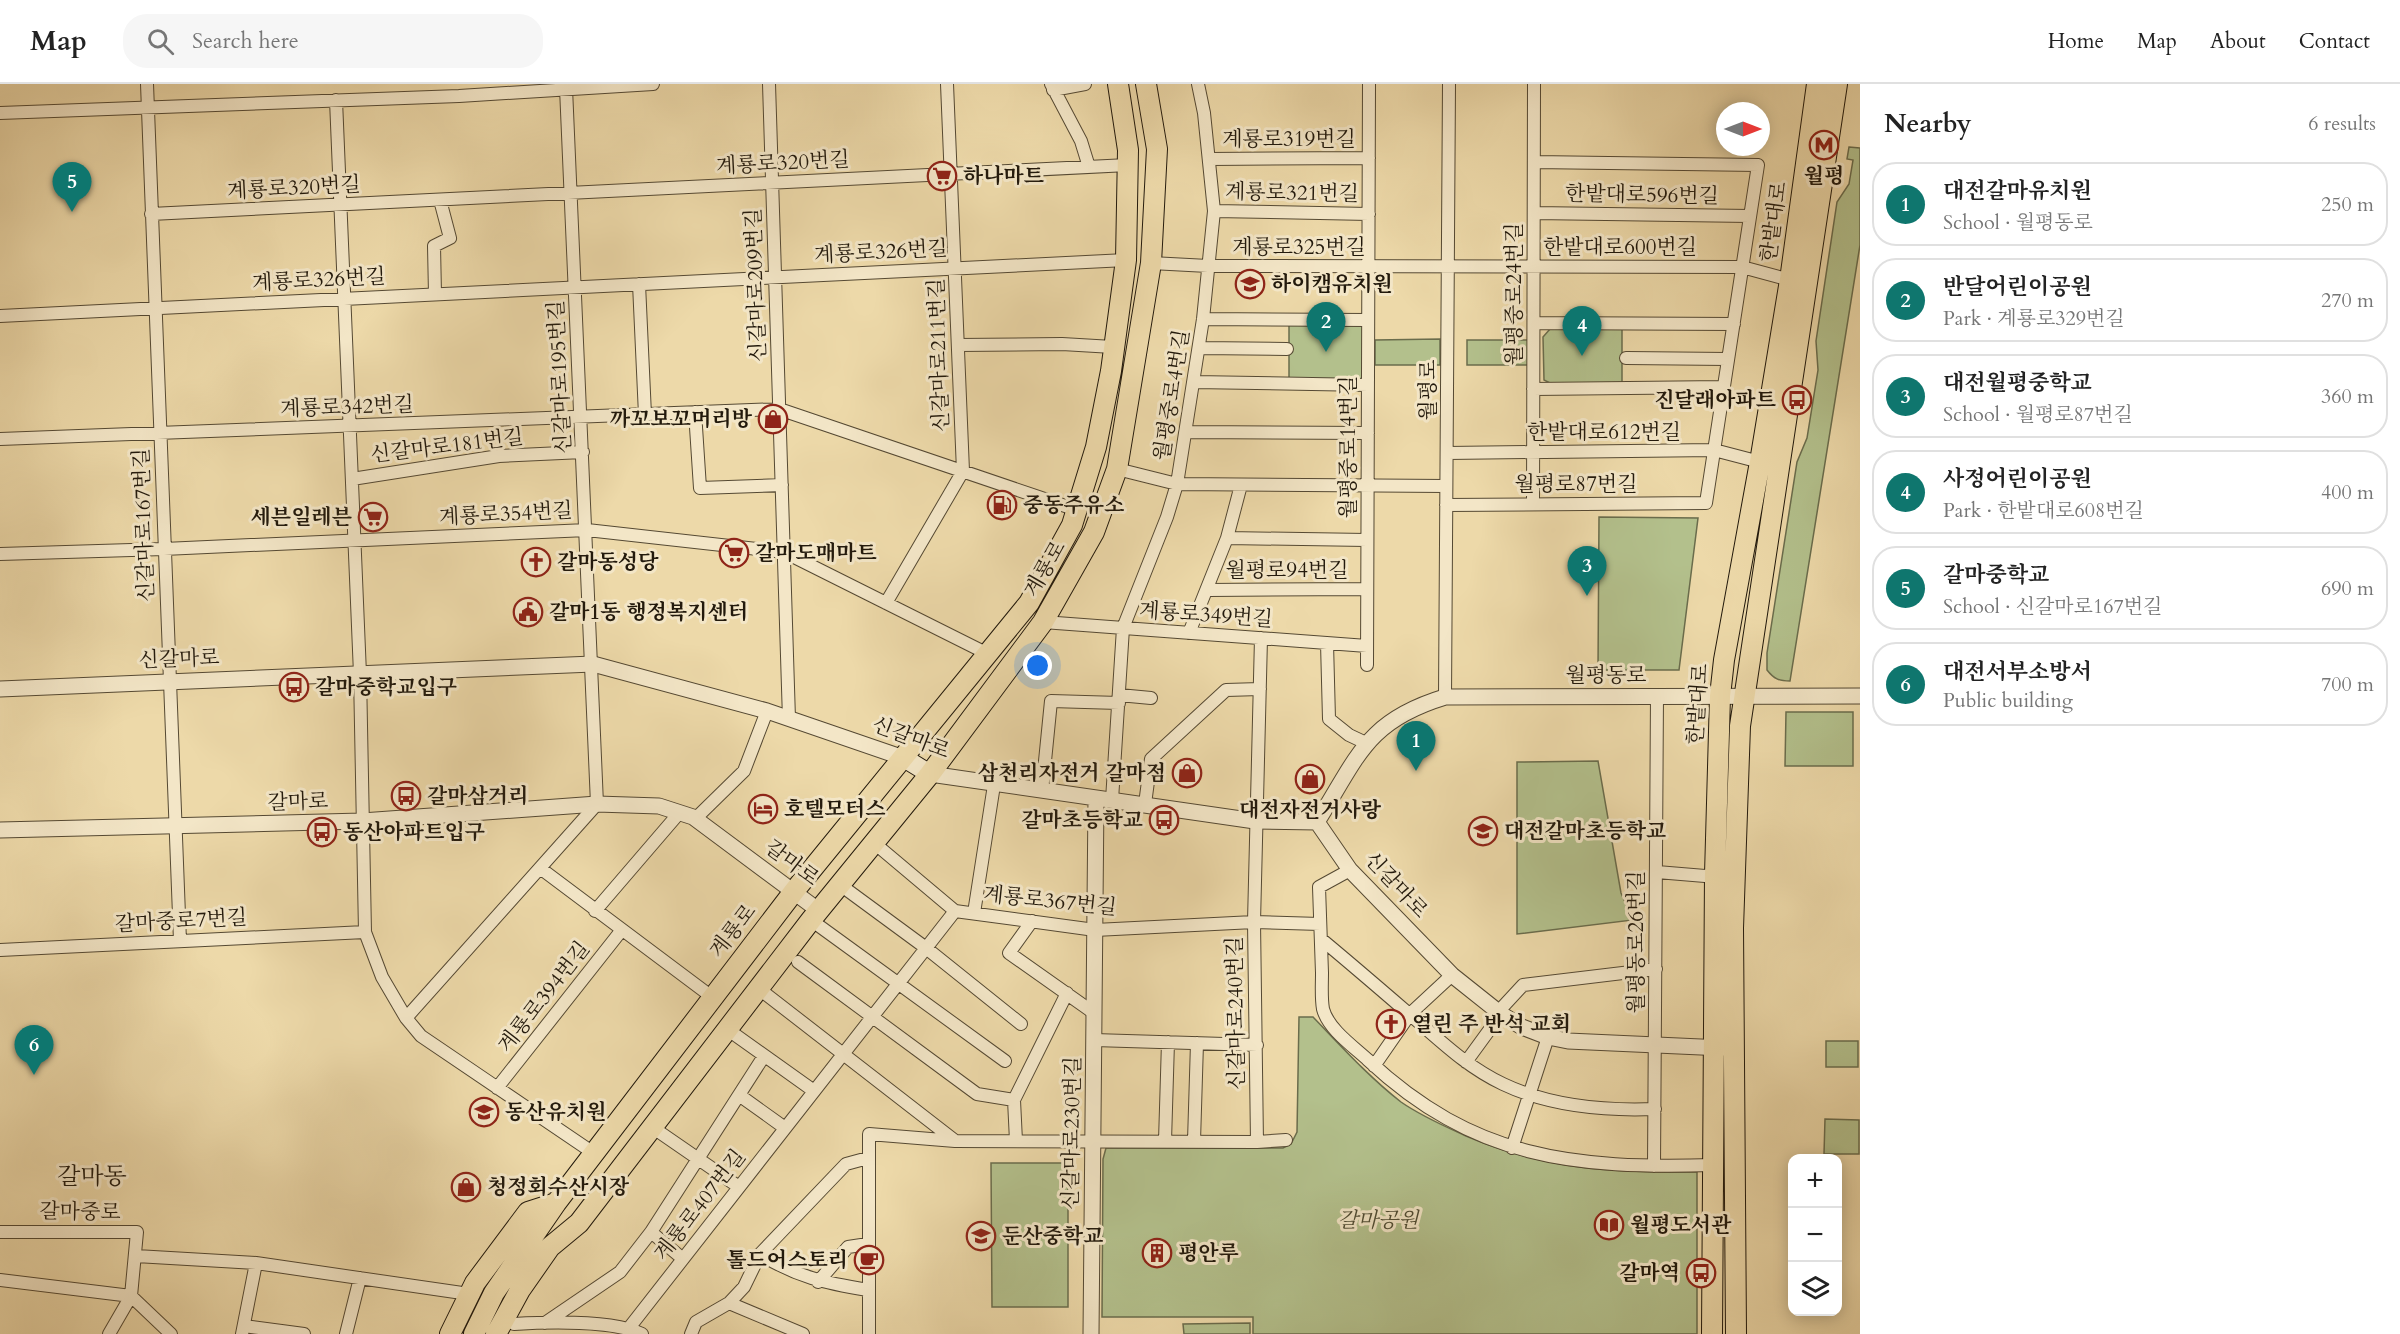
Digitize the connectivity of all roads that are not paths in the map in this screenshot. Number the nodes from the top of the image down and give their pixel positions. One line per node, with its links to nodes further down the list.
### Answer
1 (147, 84): 17 (street, 신갈마로167번길)
2 (653, 84): 15 (street)
3 (769, 84): 25 (street, 신갈마로209번길)
4 (947, 84): 24 (street, 신갈마로211번길)
5 (1085, 84): 14 (street)
6 (1118, 84): 22 (main road, 계룡로)
7 (1146, 84): 35 (main road, 계룡로)
8 (1198, 84): 20 (street, 월평중로4번길)
9 (1369, 84): 19 (street, 월평중로14번길)
10 (1449, 84): 38 (street, 월평로)
11 (1534, 84): 21 (street, 월평중로24번길)
12 (1817, 84): 43 (main road, 한밭대로)
13 (1837, 84): 114 (main road, 한밭대로)
14 (1055, 86): 23 (street)
15 (566, 88): 16 (street); 26 (street, 신갈마로195번길)
16 (336, 100): 17 (street); 28 (street, 신갈마로181번길)
17 (146, 107): 18 (street); 31 (street, 신갈마로167번길)
18 (0, 113)
19 (1369, 158): 20 (street, 계룡로319번길); 32 (street, 월평중로14번길)
20 (1209, 159): 29 (street, 월평중로4번길)
21 (1534, 162): 30 (street, 월평중로24번길); 33 (street)
22 (1128, 165): 23 (street, 계룡로320번길); 34 (main road, 계룡로)
23 (1089, 167): 24 (street, 계룡로320번길)
24 (951, 174): 25 (street, 계룡로320번길); 41 (street, 신갈마로211번길)
25 (772, 183): 26 (street, 계룡로320번길); 42 (street, 신갈마로209번길)
26 (571, 193): 27 (street, 계룡로320번길); 45 (street, 신갈마로195번길)
27 (440, 200): 28 (street, 계룡로320번길); 46 (street)
28 (341, 205): 31 (street, 계룡로320번길); 47 (street, 신갈마로181번길)
29 (1214, 211): 32 (street, 계룡로321번길); 36 (street, 월평중로4번길)
30 (1534, 213): 33 (street, 한밭대로596번길); 39 (street, 월평중로24번길)
31 (151, 214): 48 (street, 신갈마로167번길)
32 (1369, 214): 37 (street, 월평중로14번길)
33 (1750, 216): 40 (street)
34 (1125, 260): 41 (street, 계룡로326번길); 55 (main road, 계룡로)
35 (1151, 263): 36 (street, 계룡로325번길); 78 (main road, 계룡로)
36 (1208, 266): 37 (street, 계룡로325번길); 50 (street, 월평중로4번길)
37 (1368, 266): 38 (street, 계룡로325번길); 51 (street, 월평중로14번길)
38 (1448, 266): 39 (street, 한밭대로600번길); 76 (street, 월평로)
39 (1534, 266): 40 (street, 한밭대로600번길); 52 (street, 월평중로24번길)
40 (1742, 267): 43 (street, 한밭대로600번길); 53 (street)
41 (955, 268): 42 (street, 계룡로326번길); 54 (street, 신갈마로211번길)
42 (775, 277): 44 (street, 계룡로326번길); 64 (street, 신갈마로209번길)
43 (1790, 280): 77 (main road, 한밭대로)
44 (639, 284): 45 (street, 계룡로326번길); 66 (street)
45 (576, 287): 46 (street, 계룡로326번길); 67 (street, 신갈마로195번길)
46 (435, 294): 47 (street, 계룡로326번길)
47 (344, 299): 48 (street, 계룡로326번길); 68 (street, 신갈마로181번길)
48 (154, 308): 49 (street, 계룡로326번길); 71 (street, 신갈마로167번길)
49 (0, 316)
50 (1203, 319): 51 (street); 56 (street, 월평중로4번길)
51 (1368, 320): 61 (street, 월평중로14번길)
52 (1533, 323): 53 (street); 63 (street, 월평중로24번길)
53 (1734, 324): 59 (street)
54 (958, 345): 55 (street); 79 (street, 신갈마로211번길)
55 (1113, 347): 88 (main road, 계룡로)
56 (1199, 348): 57 (street); 60 (street, 월평중로4번길)
57 (1287, 349)
58 (1626, 358): 59 (street)
59 (1728, 359): 62 (street)
60 (1194, 382): 61 (street); 69 (street, 월평중로4번길)
61 (1368, 385): 70 (street, 월평중로14번길)
62 (1724, 387): 63 (street); 73 (street)
63 (1533, 389): 75 (street, 월평중로24번길)
64 (779, 409): 65 (street, 계룡로342번길); 79 (street, 계룡로342번길); 82 (street, 신갈마로209번길)
65 (695, 412): 66 (street, 계룡로342번길); 82 (street)
66 (645, 415): 67 (street, 계룡로342번길)
67 (581, 417): 68 (street, 계룡로342번길); 74 (street, 신갈마로195번길)
68 (350, 427): 71 (street, 계룡로342번길); 80 (street, 신갈마로181번길)
69 (1187, 432): 70 (street); 81 (street, 월평중로4번길)
70 (1368, 433): 84 (street, 월평중로14번길)
71 (159, 434): 72 (street, 계룡로342번길); 93 (street, 신갈마로167번길)
72 (0, 439)
73 (1714, 450): 75 (street, 한밭대로612번길); 77 (street, 한밭대로612번길); 86 (street, 월평로87번길)
74 (583, 452): 80 (street, 신갈마로181번길); 89 (street, 신갈마로195번길)
75 (1533, 452): 76 (street, 한밭대로612번길); 86 (street, 월평중로24번길)
76 (1447, 453): 85 (street, 월평로)
77 (1760, 462): 113 (main road, 한밭대로)
78 (1117, 469): 81 (street); 99 (main road, 계룡로)
79 (963, 471): 88 (street, 계룡로342번길); 98 (street)
80 (352, 479): 92 (street, 신갈마로181번길)
81 (1177, 484): 83 (street); 100 (street, 월평중로4번길)
82 (782, 485): 94 (street, 신갈마로209번길)
83 (1241, 485): 84 (street); 90 (street)
84 (1367, 486): 85 (street); 91 (street, 월평중로14번길)
85 (1446, 486): 87 (street, 월평로)
86 (1533, 504): 87 (street, 월평로87번길)
87 (1446, 505): 116 (street, 월평로)
88 (1077, 510): 105 (main road, 계룡로)
89 (587, 530): 92 (street, 계룡로354번길); 94 (street, 계룡로354번길); 106 (street, 신갈마로195번길)
90 (1227, 538): 91 (street); 96 (street)
91 (1367, 540): 97 (street, 월평중로14번길)
92 (354, 541): 93 (street, 계룡로354번길); 108 (street, 신갈마로181번길)
93 (164, 549): 95 (street, 계룡로354번길); 109 (street, 신갈마로167번길)
94 (784, 552): 98 (street, 계룡로354번길); 120 (street, 신갈마로209번길)
95 (0, 554)
96 (1208, 590): 97 (street, 월평로94번길); 101 (street)
97 (1367, 590): 104 (street, 월평중로14번길)
98 (886, 603): 105 (street, 계룡로354번길)
99 (1043, 622): 100 (street, 계룡로349번길); 123 (main road, 계룡로)
100 (1124, 628): 101 (street, 계룡로349번길); 118 (street, 월평중로4번길)
101 (1189, 633): 102 (street, 계룡로349번길)
102 (1261, 638): 103 (street, 계룡로349번길); 111 (street)
103 (1327, 643): 104 (street, 계룡로349번길); 121 (street)
104 (1366, 646): 107 (street, 월평중로14번길)
105 (988, 654): 122 (main road, 계룡로)
106 (593, 664): 108 (street, 신갈마로); 119 (street, 신갈마로); 128 (street)
107 (1366, 665)
108 (360, 674): 109 (street, 신갈마로); 132 (street)
109 (170, 682): 110 (street, 신갈마로); 135 (street, 신갈마로167번길)
110 (0, 689)
111 (1260, 689): 129 (street); 133 (street)
112 (1657, 696): 113 (street, 월평동로); 116 (street, 월평동로); 140 (street, 월평동로26번길)
113 (1720, 696): 114 (street, 월평동로); 141 (main road, 한밭대로)
114 (1745, 696): 115 (street, 월평동로); 179 (main road, 한밭대로)
115 (1860, 696)
116 (1445, 697): 121 (street, 월평동로)
117 (1151, 698): 118 (street)
118 (1119, 700): 125 (street); 127 (street, 월평중로4번길)
119 (767, 711): 120 (street, 신갈마로); 131 (street)
120 (789, 719): 122 (street, 신갈마로)
121 (1366, 743): 134 (street, 월평동로)
122 (904, 758): 123 (main road, 신갈마로); 143 (main road, 계룡로)
123 (930, 774): 124 (street, 신갈마로); 137 (main road, 계룡로)
124 (994, 785): 125 (street, 신갈마로); 146 (street)
125 (1042, 791): 126 (street, 신갈마로)
126 (1096, 798): 127 (street, 신갈마로); 151 (street, 신갈마로230번길)
127 (1112, 800): 129 (street, 신갈마로)
128 (597, 804): 130 (street, 갈마로); 132 (street, 갈마로); 138 (street)
129 (1145, 804): 133 (street, 신갈마로)
130 (680, 812): 131 (street, 갈마로); 145 (street)
131 (695, 819): 143 (street, 갈마로)
132 (362, 821): 135 (street, 갈마로); 153 (street)
133 (1255, 821): 134 (street, 신갈마로); 149 (street, 신갈마로240번길)
134 (1317, 822): 139 (street, 신갈마로)
135 (176, 826): 136 (street, 갈마로); 155 (street, 신갈마로167번길)
136 (0, 830)
137 (873, 842): 142 (main road, 계룡로); 144 (street, 계룡로367번길)
138 (540, 868): 145 (street); 169 (street)
139 (1350, 870): 150 (street); 160 (street, 신갈마로)
140 (1656, 872): 141 (street); 159 (street, 월평동로26번길)
141 (1715, 874): 178 (main road, 한밭대로)
142 (839, 885): 147 (main road, 계룡로); 156 (street)
143 (795, 890): 147 (street, 갈마로); 164 (main road, 계룡로)
144 (955, 910): 146 (street, 계룡로367번길); 156 (street, 계룡로407번길)
145 (595, 911): 152 (street)
146 (974, 913): 148 (street, 계룡로367번길)
147 (815, 915): 161 (street); 162 (main road, 계룡로)
148 (1032, 921): 151 (street, 계룡로367번길); 163 (street)
149 (1254, 922): 150 (street, 계룡로367번길); 151 (street, 계룡로367번길); 176 (street, 신갈마로240번길)
150 (1320, 924): 154 (street)
151 (1095, 930): 165 (street, 신갈마로230번길)
152 (621, 931): 164 (street); 185 (street, 계룡로394번길)
153 (365, 932): 155 (street, 갈마중로7번길); 169 (street)
154 (1321, 939): 167 (street); 184 (street)
155 (180, 940): 157 (street, 갈마중로7번길)
156 (926, 948): 161 (street, 계룡로407번길); 170 (street)
157 (0, 950)
158 (798, 962): 168 (street)
159 (1656, 969): 166 (street); 177 (street, 월평동로26번길)
160 (1452, 975): 166 (street, 신갈마로); 167 (street)
161 (898, 984): 168 (street, 계룡로407번길); 182 (street)
162 (758, 988): 171 (main road, 계룡로); 180 (street)
163 (1067, 993): 165 (street); 189 (street)
164 (712, 997): 201 (main road, 계룡로)
165 (1094, 1012): 173 (street, 신갈마로230번길)
166 (1500, 1013): 172 (street, 신갈마로); 183 (street)
167 (1410, 1014): 183 (street); 184 (street)
168 (873, 1016): 180 (street, 계룡로407번길); 189 (street)
169 (406, 1018): 185 (street)
170 (1021, 1024)
171 (727, 1029): 181 (street); 191 (main road, 계룡로)
172 (1548, 1037): 177 (street, 신갈마로); 187 (street)
173 (1094, 1040): 174 (street, 신갈마로230번길); 196 (street, 신갈마로230번길)
174 (1168, 1042): 175 (street, 신갈마로230번길); 197 (street)
175 (1197, 1043): 176 (street, 신갈마로230번길); 198 (street, 신갈마로240번길)
176 (1257, 1045): 199 (street, 신갈마로240번길)
177 (1655, 1045): 178 (street, 신갈마로); 190 (street, 월평동로26번길)
178 (1714, 1047): 179 (street, 신갈마로); 204 (main road, 한밭대로)
179 (1734, 1049): 240 (main road, 한밭대로)
180 (843, 1053): 186 (street, 계룡로407번길); 194 (street)
181 (764, 1056): 186 (street); 188 (street)
182 (1005, 1061)
183 (1467, 1062): 187 (street)
184 (1374, 1066): 200 (street)
185 (497, 1088): 201 (street)
186 (814, 1091): 192 (street, 계룡로407번길)
187 (1529, 1093): 190 (street); 200 (street)
188 (739, 1095): 192 (street); 202 (street)
189 (1014, 1100): 195 (street)
190 (1655, 1109): 205 (street, 월평동로26번길)
191 (652, 1127): 202 (street); 208 (main road, 계룡로)
192 (785, 1128): 206 (street, 계룡로407번길)
193 (1286, 1140): 199 (street)
194 (955, 1141): 195 (street); 203 (street)
195 (1016, 1141): 196 (street)
196 (1093, 1141): 197 (street); 238 (street, 신갈마로230번길)
197 (1165, 1142): 198 (street)
198 (1194, 1142): 199 (street)
199 (1257, 1142)
200 (1512, 1148): 205 (street)
201 (595, 1154): 207 (main road, 계룡로)
202 (698, 1158): 206 (street); 210 (street)
203 (868, 1158): 211 (street); 212 (street)
204 (1713, 1165): 205 (street); 239 (main road, 한밭대로)
205 (1654, 1166)
206 (739, 1187): 214 (street, 계룡로407번길)
207 (556, 1203): 220 (main road); 232 (main road, 계룡로)
208 (579, 1223): 225 (main road); 233 (main road, 계룡로)
209 (0, 1232): 213 (street, 갈마중로)
210 (651, 1232): 214 (street); 223 (street)
211 (868, 1244): 218 (street); 219 (street)
212 (760, 1254): 218 (street); 222 (street)
213 (136, 1256): 215 (street); 221 (street)
214 (682, 1259): 224 (street, 계룡로407번길)
215 (256, 1263): 216 (street); 226 (street)
216 (360, 1278): 220 (street); 230 (street)
217 (0, 1280): 221 (street)
218 (818, 1282): 219 (street)
219 (868, 1290): 237 (street)
220 (469, 1294): 231 (main road)
221 (131, 1296): 227 (street); 228 (street)
222 (729, 1303): 235 (street); 236 (street)
223 (545, 1323): 224 (street); 225 (street)
224 (629, 1328): 234 (street)
225 (512, 1329)
226 (243, 1330): 229 (street)
227 (109, 1334)
228 (171, 1334)
229 (304, 1334)
230 (346, 1334)
231 (450, 1334)
232 (474, 1334)
233 (496, 1334)
234 (642, 1334)
235 (691, 1334)
236 (803, 1334)
237 (868, 1334)
238 (1091, 1334)
239 (1712, 1334)
240 (1736, 1334)

